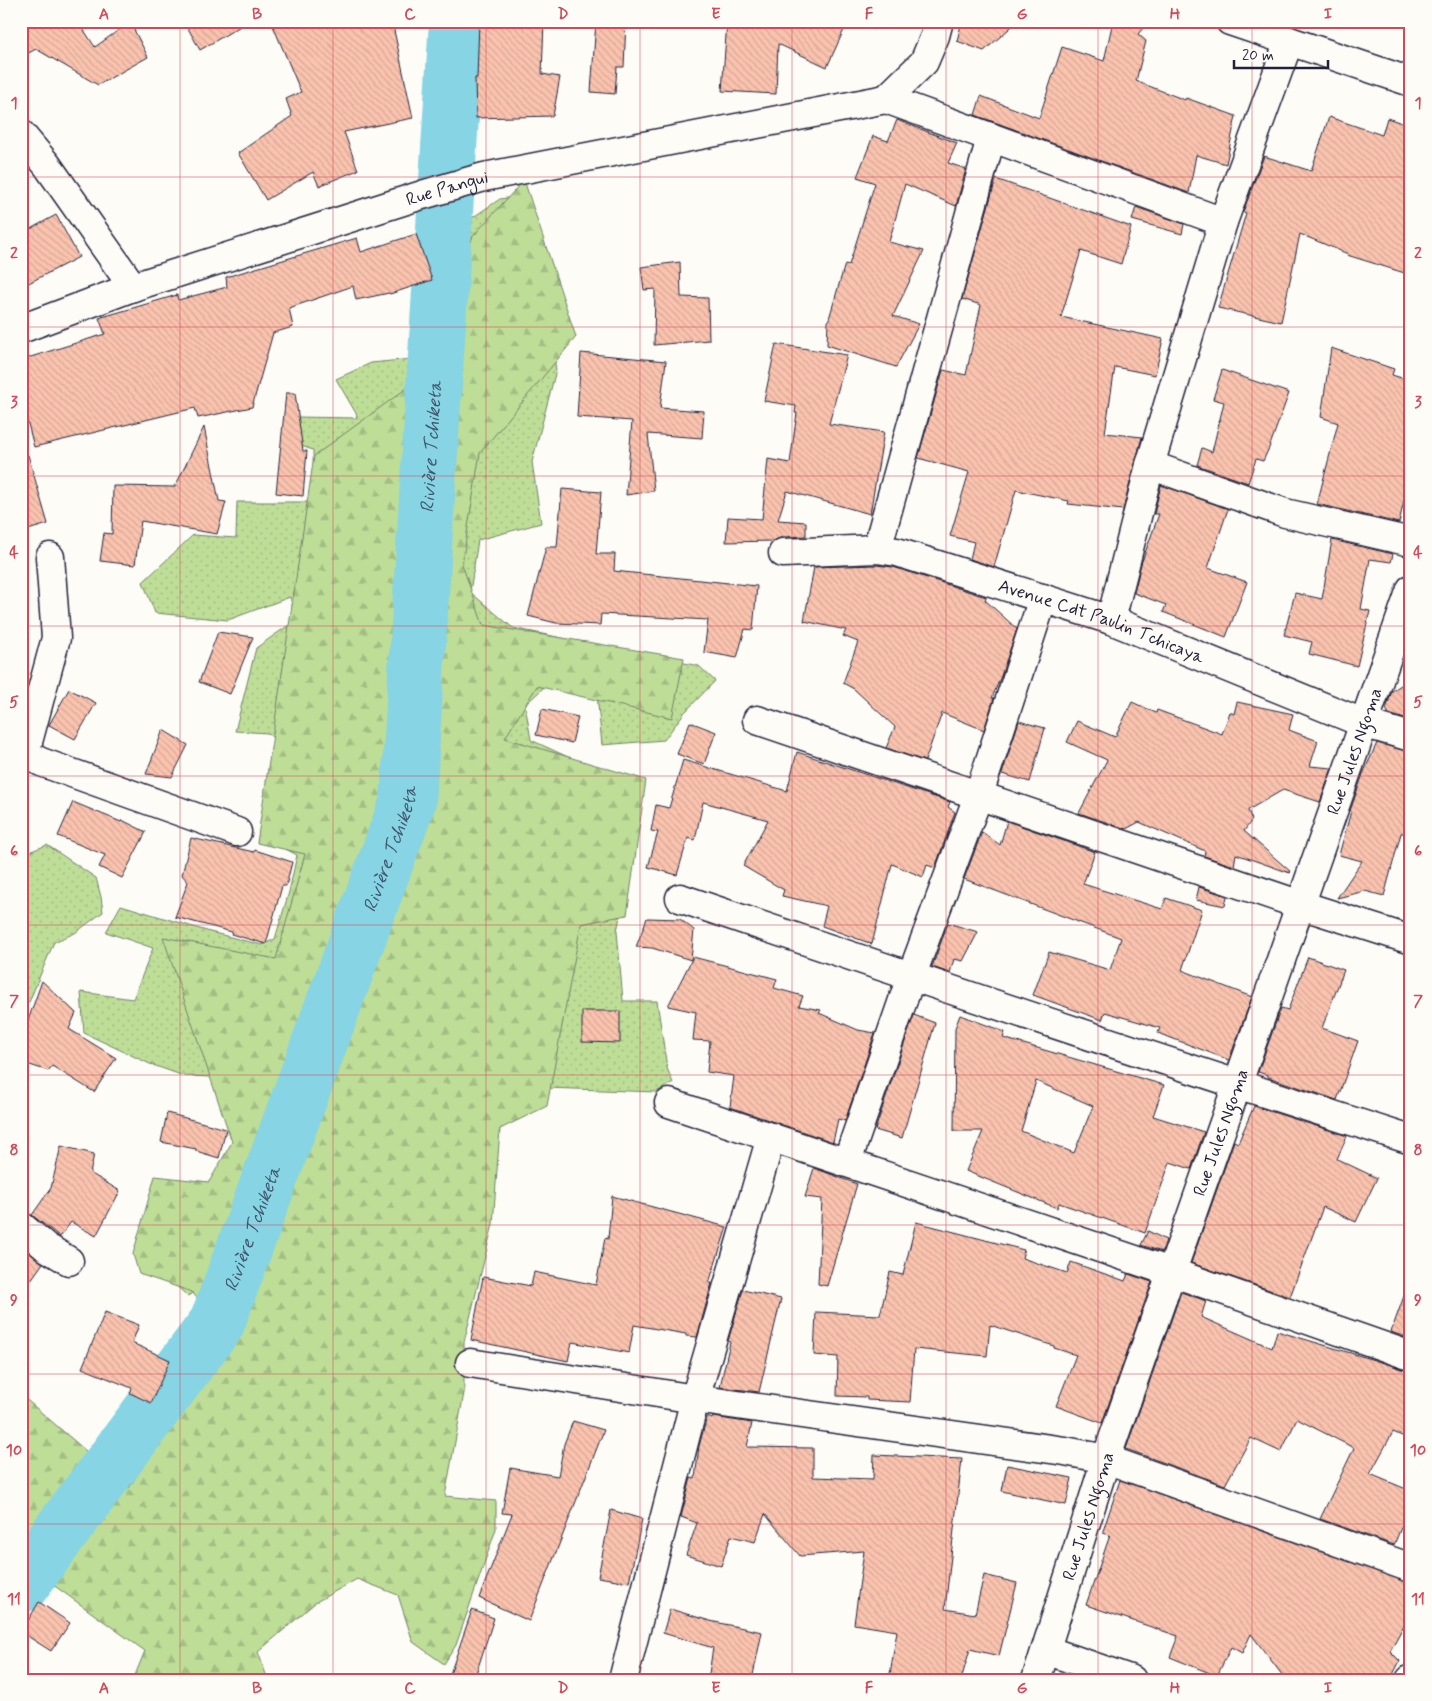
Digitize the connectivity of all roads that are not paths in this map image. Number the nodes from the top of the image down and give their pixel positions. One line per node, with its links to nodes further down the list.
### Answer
1 (939, 21): 5 (street)
2 (1230, 21): 3 (street)
3 (1289, 42): 4 (street); 8 (street)
4 (1411, 82)
5 (886, 99): 7 (street); 9 (street, Rue Pangui)
6 (21, 134): 9 (street)
7 (991, 138): 8 (street); 13 (street)
8 (1223, 222): 11 (street)
9 (133, 287): 10 (street, Rue Pangui)
10 (21, 329)
11 (1150, 465): 12 (street); 18 (street)
12 (1411, 542)
13 (876, 549): 14 (street, Avenue Cdt Paulin Tchicaya); 17 (street, Avenue Cdt Paulin Tchicaya)
14 (783, 553)
15 (50, 557): 22 (street)
16 (1411, 589): 20 (street, Rue Jules Ngoma)
17 (1043, 598): 18 (street, Avenue Cdt Paulin Tchicaya); 23 (street)
18 (1111, 620): 20 (street, Avenue Cdt Paulin Tchicaya)
19 (757, 720): 23 (street)
20 (1363, 723): 21 (street, Avenue Cdt Paulin Tchicaya); 26 (street, Rue Jules Ngoma)
21 (1411, 737)
22 (23, 753): 24 (street)
23 (979, 794): 26 (street); 28 (street)
24 (236, 832)
25 (680, 898): 28 (street)
26 (1301, 905): 27 (street); 29 (street, Rue Jules Ngoma)
27 (1411, 940)
28 (911, 977): 29 (street); 33 (street)
29 (1236, 1084): 32 (street); 36 (street, Rue Jules Ngoma)
30 (669, 1103): 31 (street)
31 (771, 1137): 33 (street); 39 (street)
32 (1411, 1140)
33 (847, 1162): 36 (street)
34 (21, 1226): 35 (street)
35 (69, 1261)
36 (1171, 1272): 37 (street); 40 (street, Rue Jules Ngoma)
37 (1411, 1356)
38 (470, 1363): 39 (street)
39 (695, 1399): 40 (street); 43 (street)
40 (1106, 1459): 41 (street); 42 (street, Rue Jules Ngoma)
41 (1411, 1568)
42 (1046, 1650): 44 (street, Rue Jules Ngoma); 45 (street)
43 (623, 1680)
44 (1036, 1680)
45 (1132, 1680)

